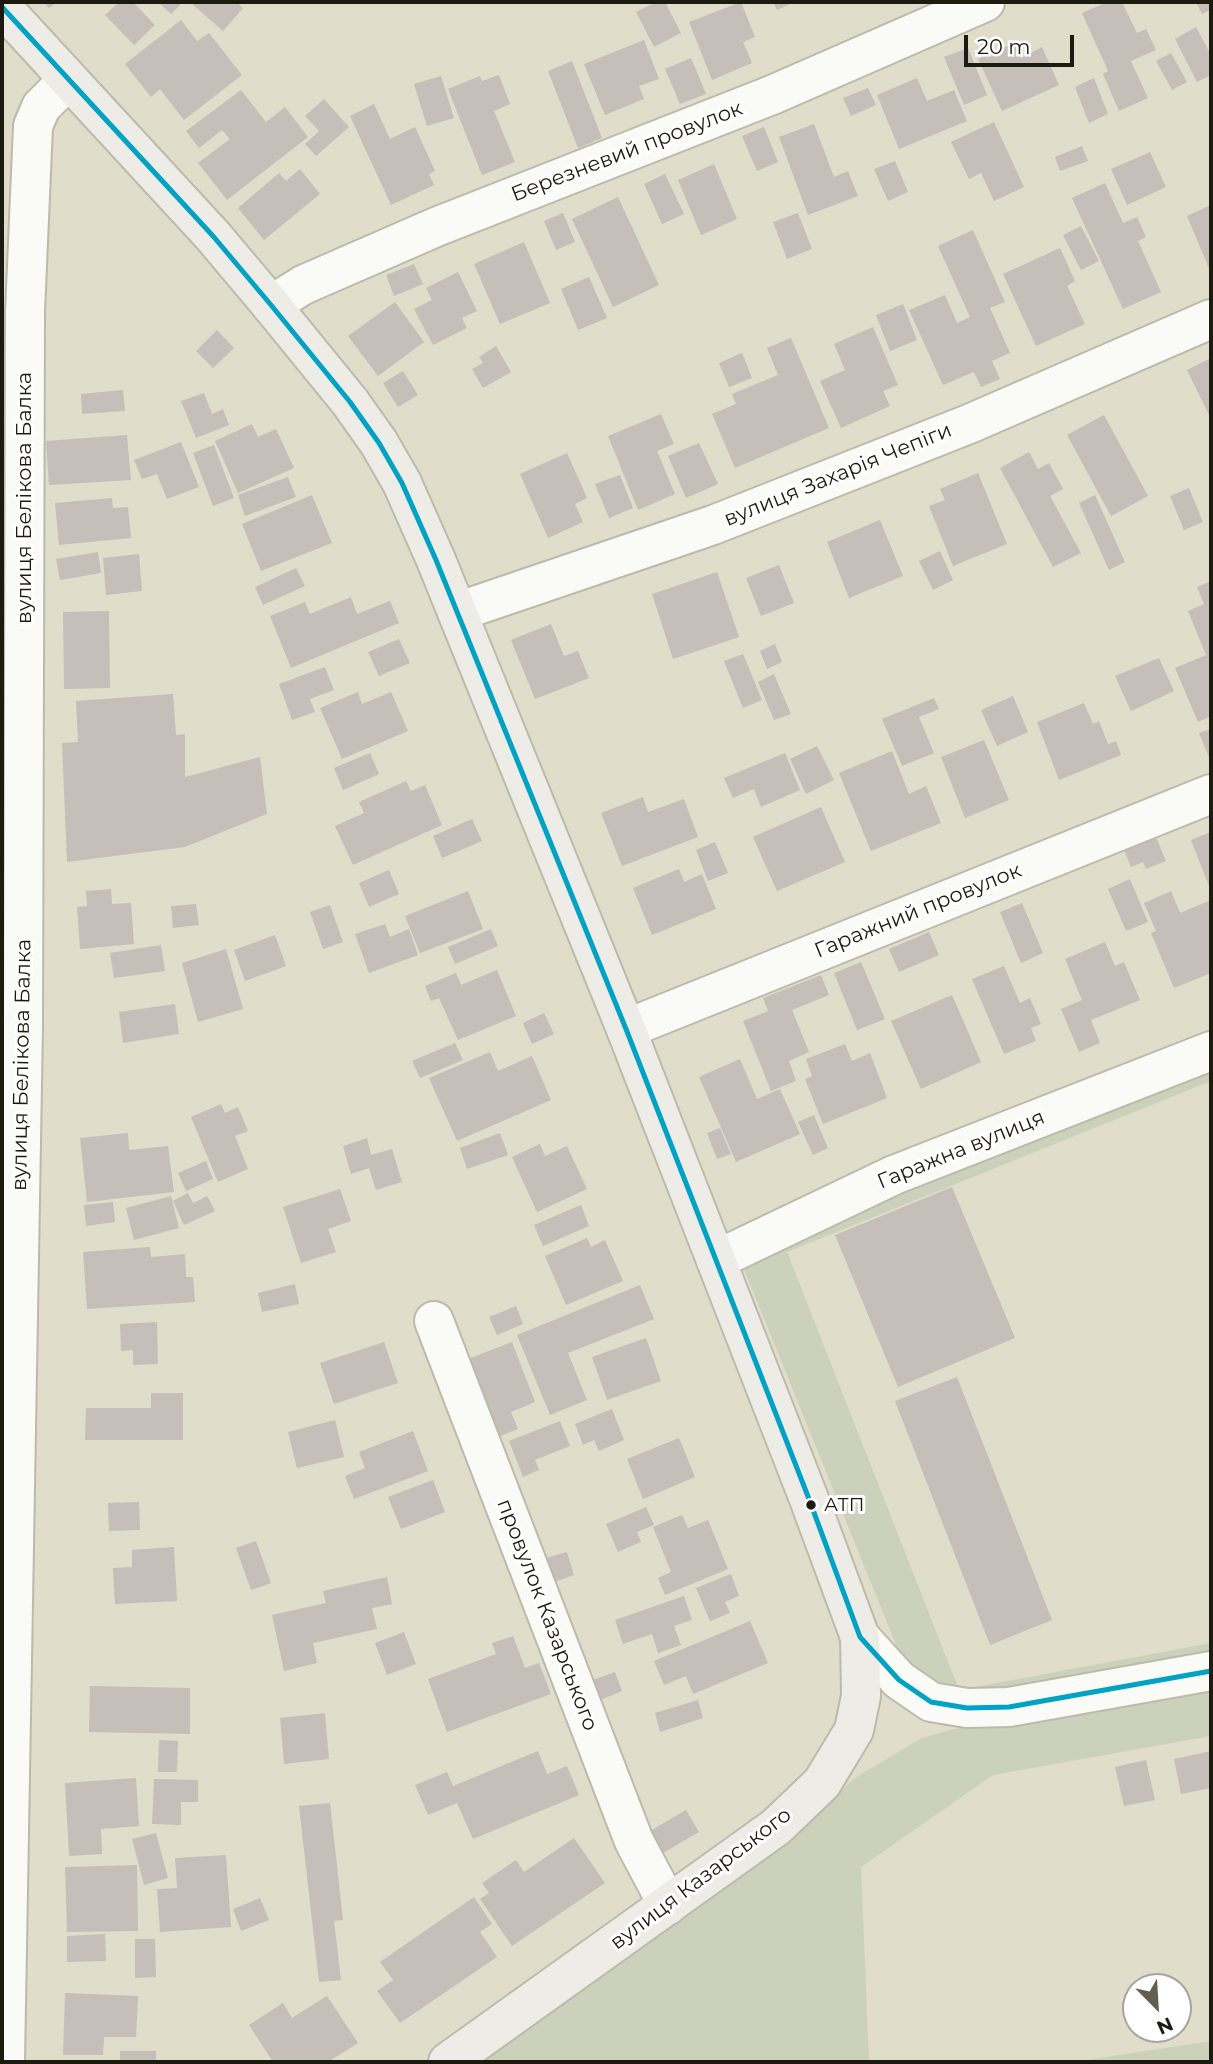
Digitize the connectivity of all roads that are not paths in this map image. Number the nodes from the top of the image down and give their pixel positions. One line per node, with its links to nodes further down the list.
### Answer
1 (985, 2): 4 (street, Березневий провулок)
2 (2, 7): 3 (street)
3 (68, 80): 4 (street); 15 (street, вулиця Белікова Балка)
4 (271, 305): 6 (street)
5 (1211, 319): 6 (street, вулиця Захарія Чепіги)
6 (457, 612): 8 (street)
7 (1211, 794): 8 (street, Гаражний провулок)
8 (626, 1029): 10 (street)
9 (1211, 1051): 10 (street, Гаражна вулиця)
10 (716, 1260): 12 (street)
11 (434, 1321): 14 (street, провулок Казарського)
12 (860, 1637): 13 (street); 14 (street, вулиця Казарського)
13 (1211, 1671)
14 (668, 1905): 16 (street, вулиця Казарського)
15 (5, 2062)
16 (448, 2062)

